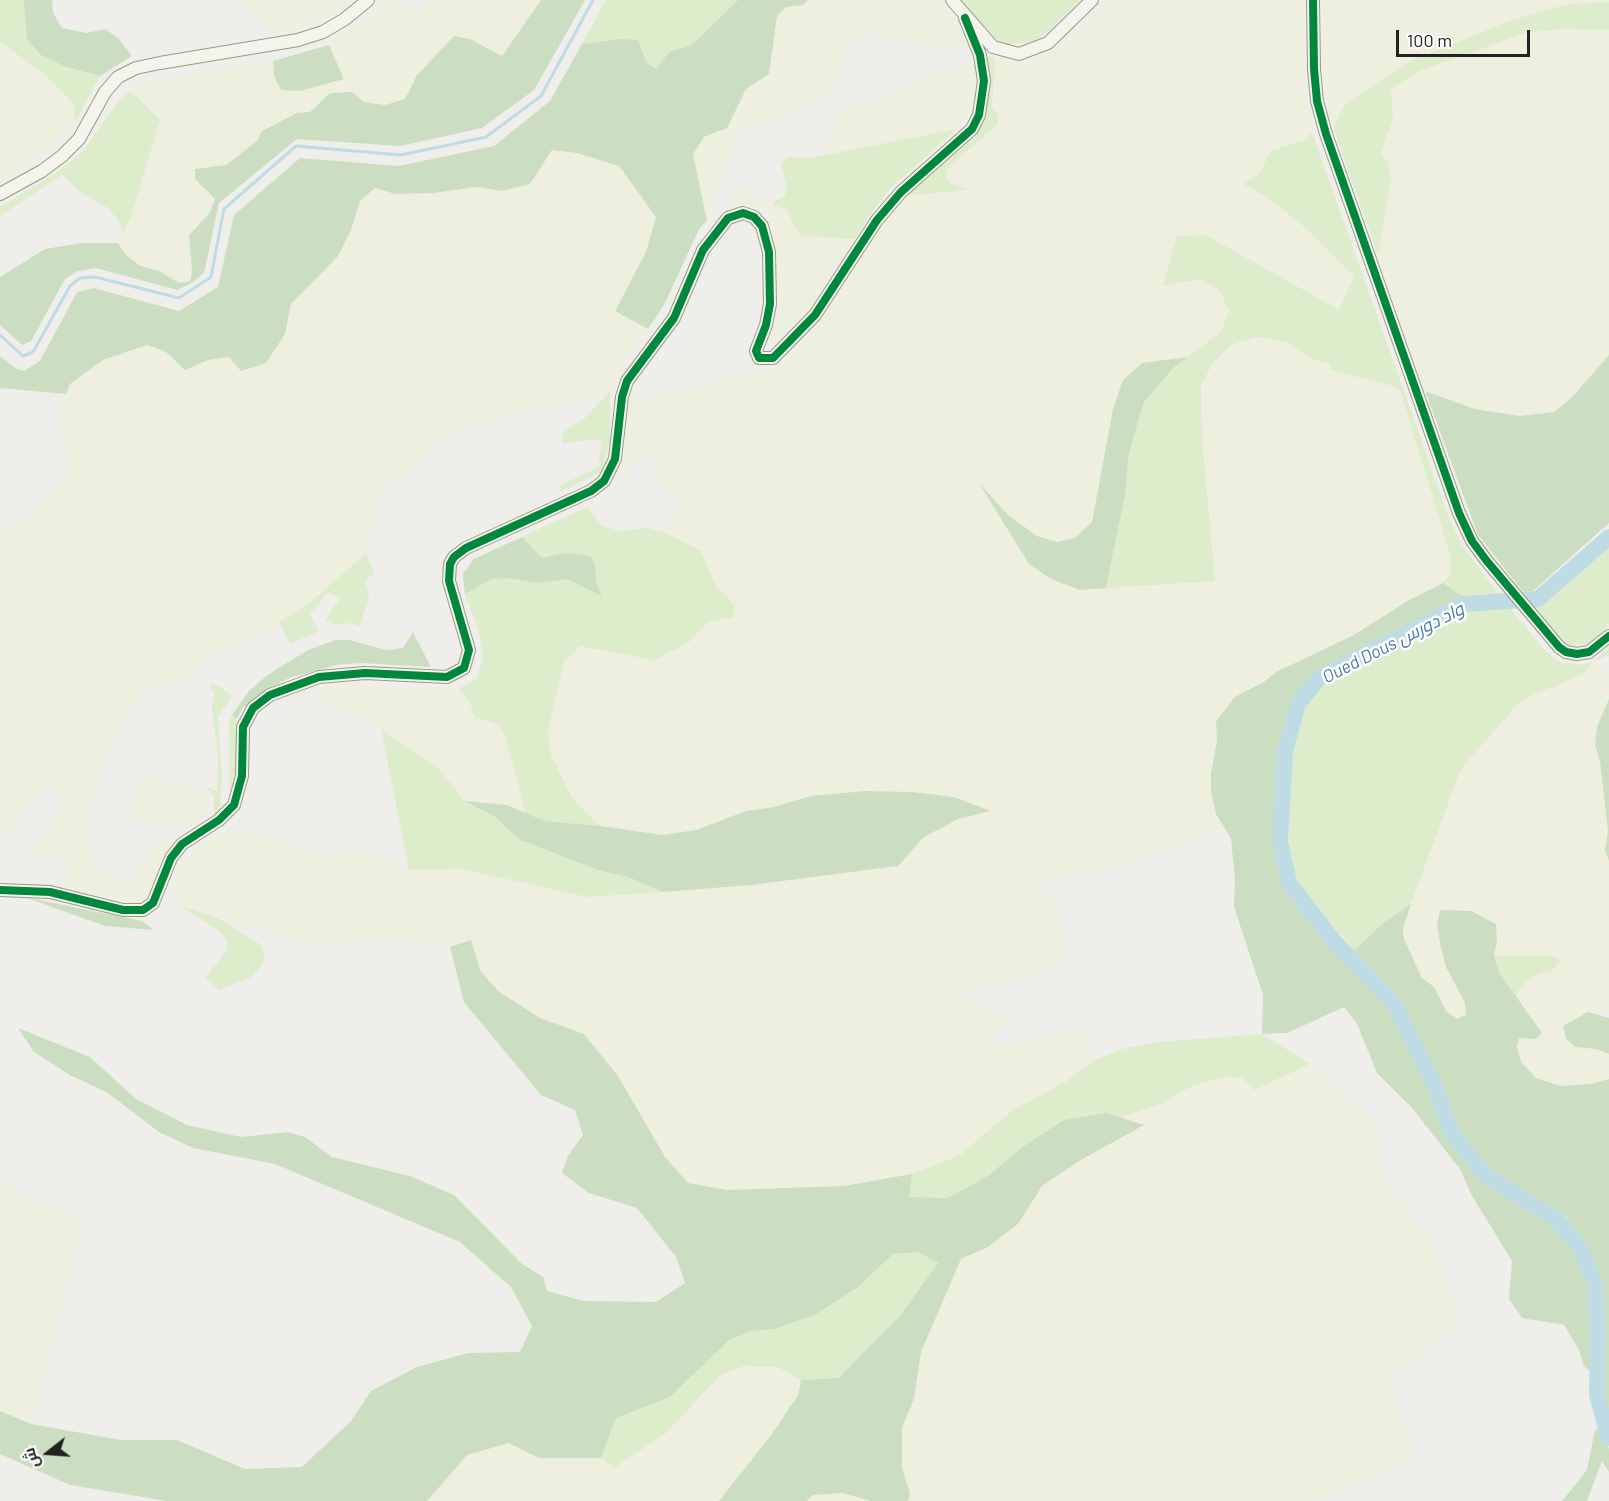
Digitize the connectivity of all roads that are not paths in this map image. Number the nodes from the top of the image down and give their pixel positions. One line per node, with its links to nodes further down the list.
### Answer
1 (368, 0): 6 (street)
2 (952, 0): 5 (street)
3 (1092, 0): 5 (street)
4 (1313, 0): 7 (street)
5 (965, 18): 8 (street)
6 (0, 194)
7 (1609, 636)
8 (0, 890)

